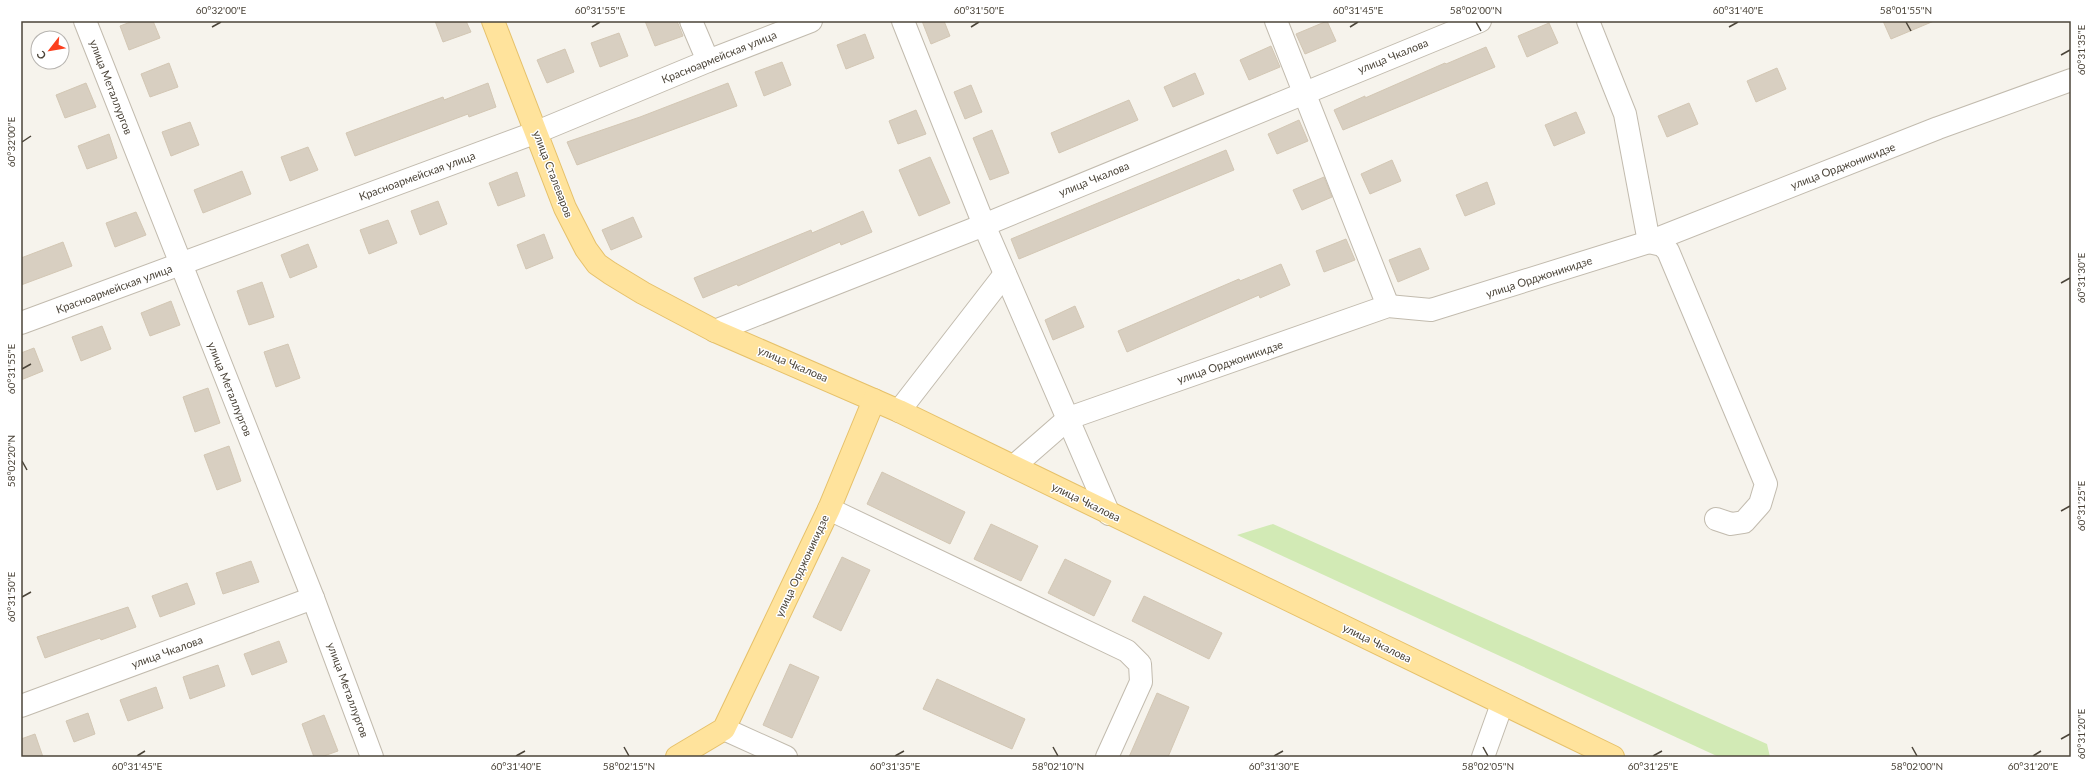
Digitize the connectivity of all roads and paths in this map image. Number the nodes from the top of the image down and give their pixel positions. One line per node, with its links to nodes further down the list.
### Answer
1 (85, 21): 15 (street, улица Металлургов)
2 (493, 21): 12 (main road, улица Сталеваров)
3 (691, 21): 9 (street)
4 (810, 21): 9 (street, Красноармейская улица)
5 (903, 21): 13 (street)
6 (1276, 21): 11 (street)
7 (1480, 21): 11 (street, улица Чкалова)
8 (1588, 21): 14 (street)
9 (708, 61): 12 (street, Красноармейская улица)
10 (2071, 80): 14 (street, улица Орджоникидзе)
11 (1305, 92): 13 (street, улица Чкалова); 17 (street)
12 (537, 132): 15 (street, Красноармейская улица); 19 (main road, улица Сталеваров)
13 (984, 224): 16 (street); 19 (street, улица Чкалова)
14 (1649, 242): 17 (street, улица Орджоникидзе); 26 (street)
15 (180, 264): 18 (street, Красноармейская улица); 27 (street, улица Металлургов)
16 (1005, 274): 21 (street); 22 (street)
17 (1388, 306): 22 (street, улица Орджоникидзе)
18 (21, 323)
19 (715, 331): 20 (main road, улица Чкалова)
20 (874, 400): 21 (main road, улица Чкалова); 24 (main road, улица Орджоникидзе)
21 (899, 411): 23 (main road, улица Чкалова)
22 (1069, 418): 23 (street, улица Орджоникидзе); 25 (street)
23 (1014, 466): 25 (main road, улица Чкалова)
24 (829, 509): 30 (main road, улица Орджоникидзе); 34 (street)
25 (1109, 514): 28 (main road, улица Чкалова)
26 (1716, 518)
27 (313, 598): 29 (street, улица Чкалова); 31 (street, улица Металлургов)
28 (1502, 704): 35 (street); 36 (main road, улица Чкалова)
29 (21, 706)
30 (724, 729): 32 (main road); 33 (street)
31 (372, 757)
32 (677, 757)
33 (786, 757)
34 (1107, 757)
35 (1483, 757)
36 (1613, 757)

